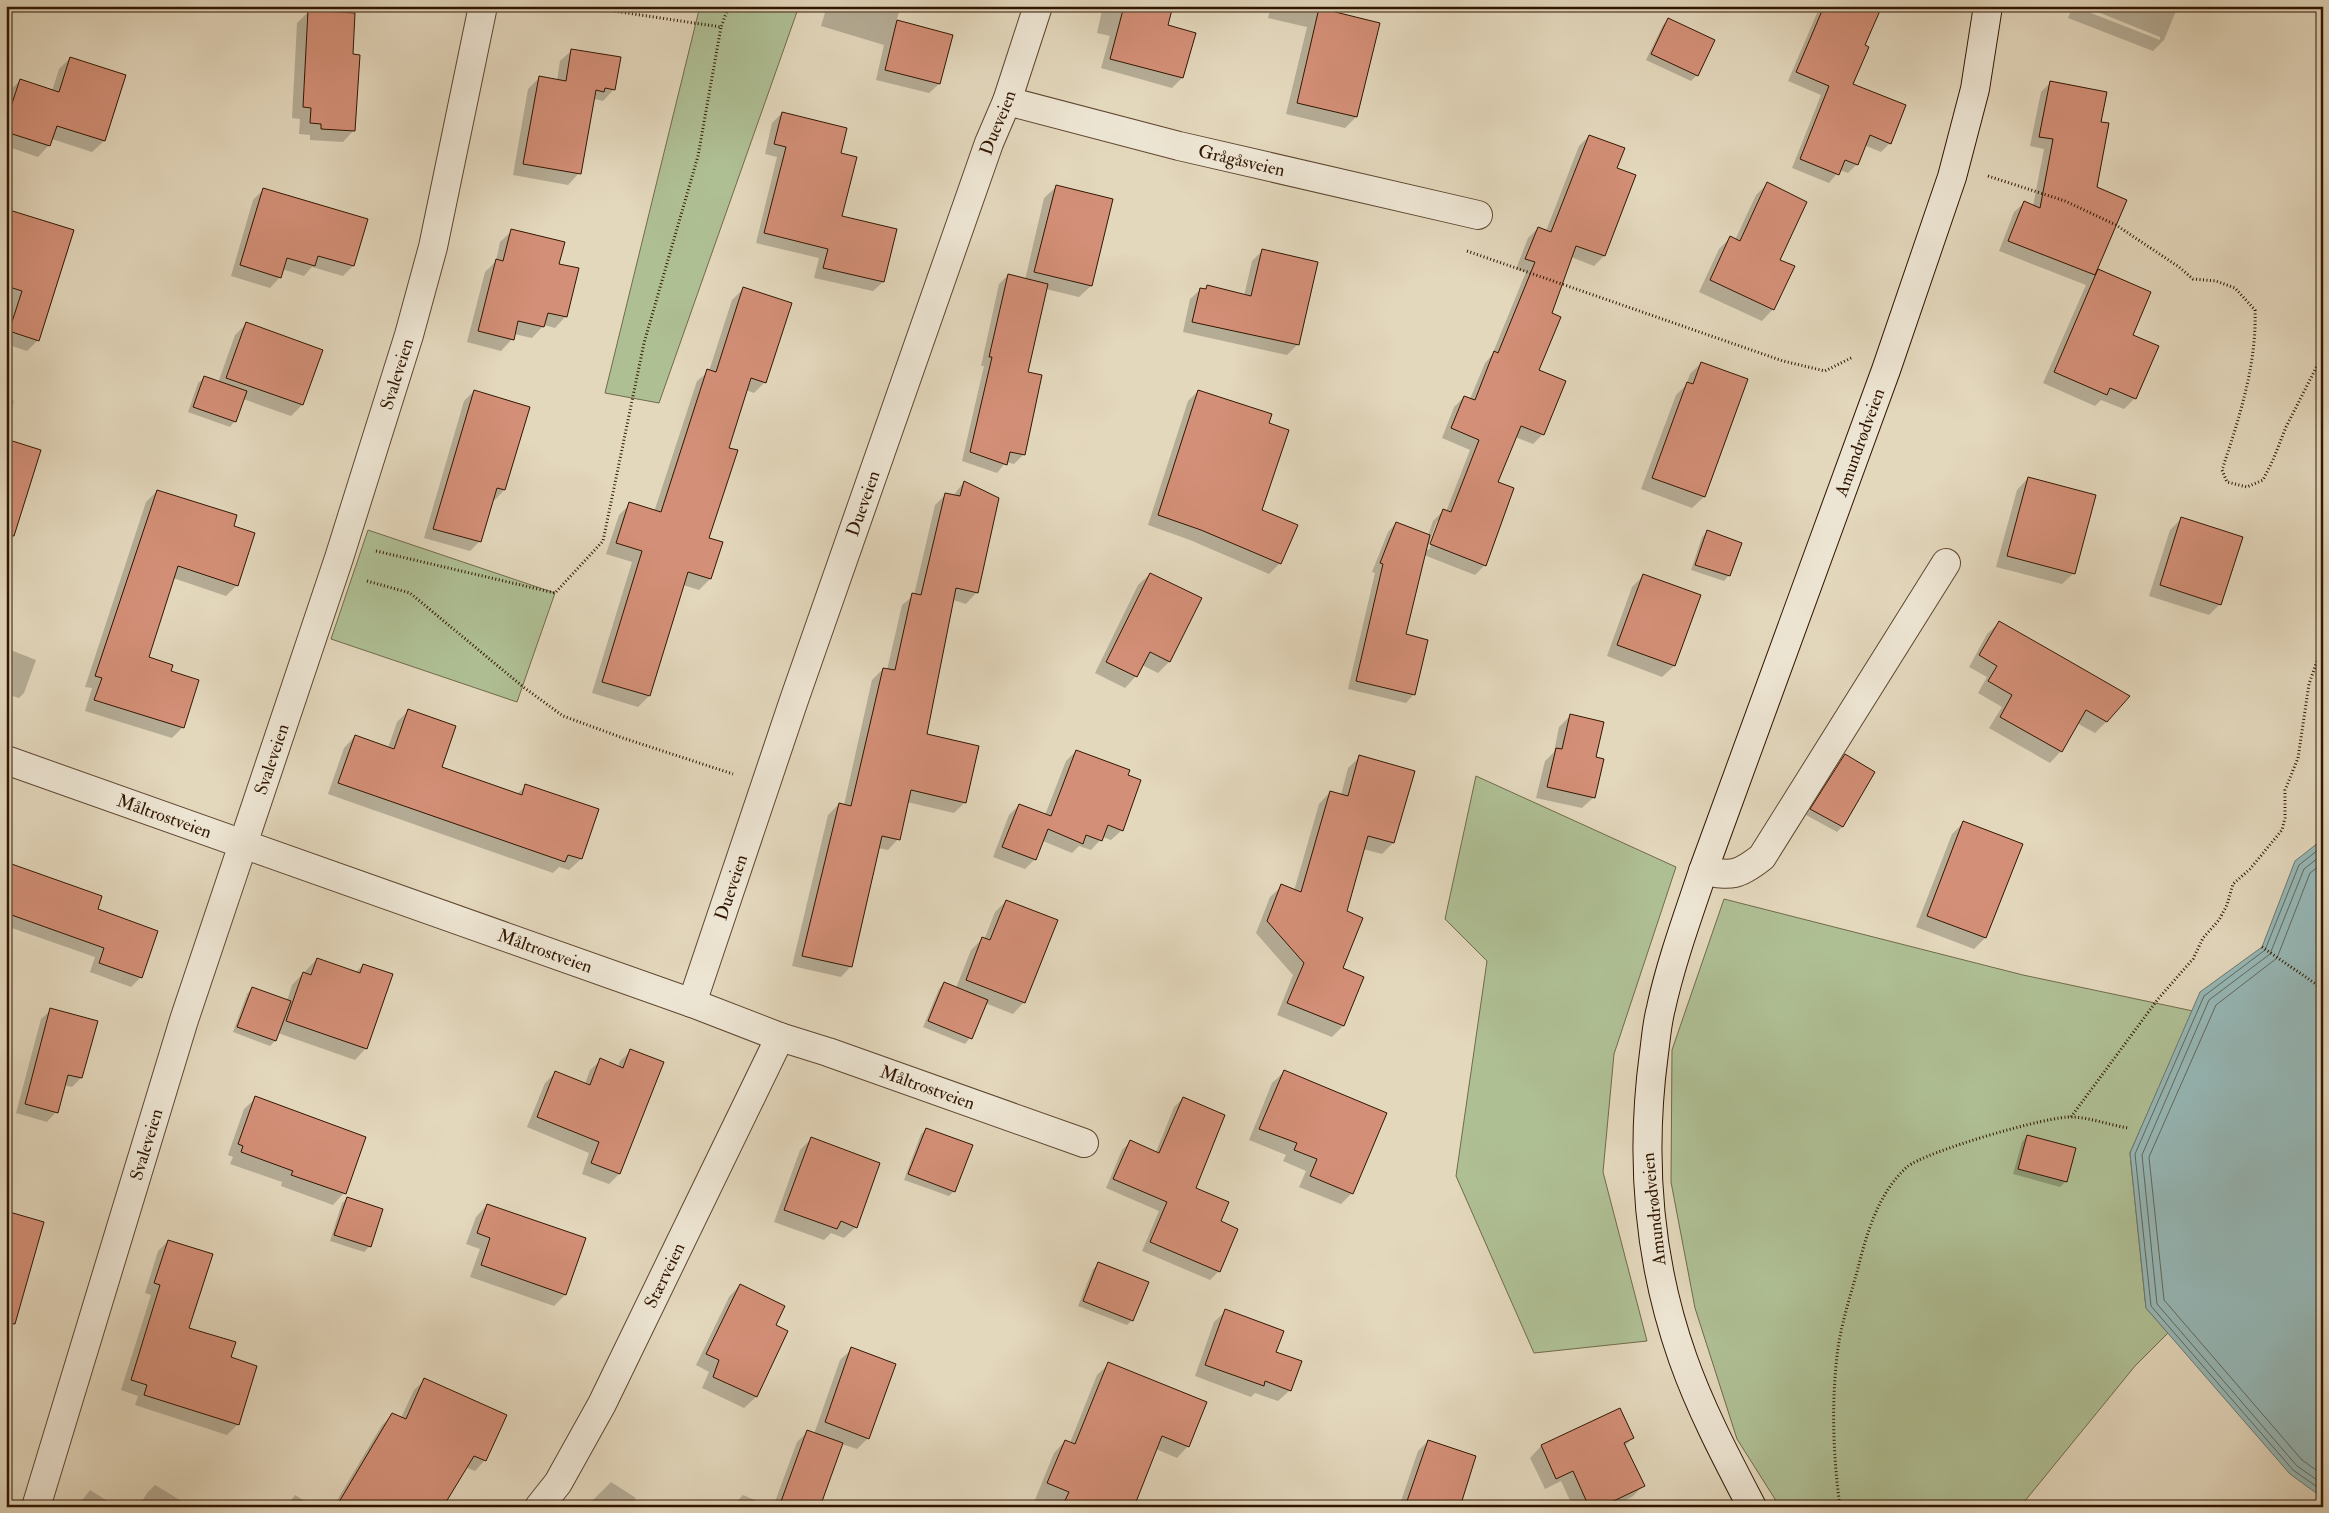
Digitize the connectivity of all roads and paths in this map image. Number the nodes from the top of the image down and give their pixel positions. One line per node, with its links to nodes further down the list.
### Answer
1 (482, 6): 19 (street, Svaleveien)
2 (580, 6): 6 (path)
3 (729, 6): 6 (path)
4 (1038, 6): 7 (street, Dueveien)
5 (1988, 6): 8 (street, Amundrødveien)
6 (721, 27): 13 (path)
7 (1007, 101): 9 (street, Grågåsveien); 18 (street, Dueveien)
8 (1955, 164): 11 (street, Amundrødveien); 12 (path)
9 (1478, 215)
10 (1464, 250): 11 (path)
11 (1895, 343): 20 (street, Amundrødveien)
12 (2323, 354)
13 (368, 549)
14 (1946, 563): 20 (street)
15 (358, 578): 18 (path)
16 (2323, 644): 25 (path)
17 (6, 760): 19 (street, Måltrostveien)
18 (765, 785): 23 (street, Dueveien)
19 (242, 843): 23 (street, Måltrostveien); 28 (street, Svaleveien)
20 (1703, 871): 30 (street, Amundrødveien)
21 (2262, 947): 22 (path)
22 (2323, 989)
23 (692, 1003): 24 (street, Måltrostveien)
24 (780, 1037): 27 (street, Måltrostveien); 29 (street, Stærveien)
25 (2071, 1117): 26 (path); 31 (path)
26 (2128, 1128)
27 (1084, 1143)
28 (36, 1507)
29 (539, 1507)
30 (1752, 1507)
31 (1840, 1507)

